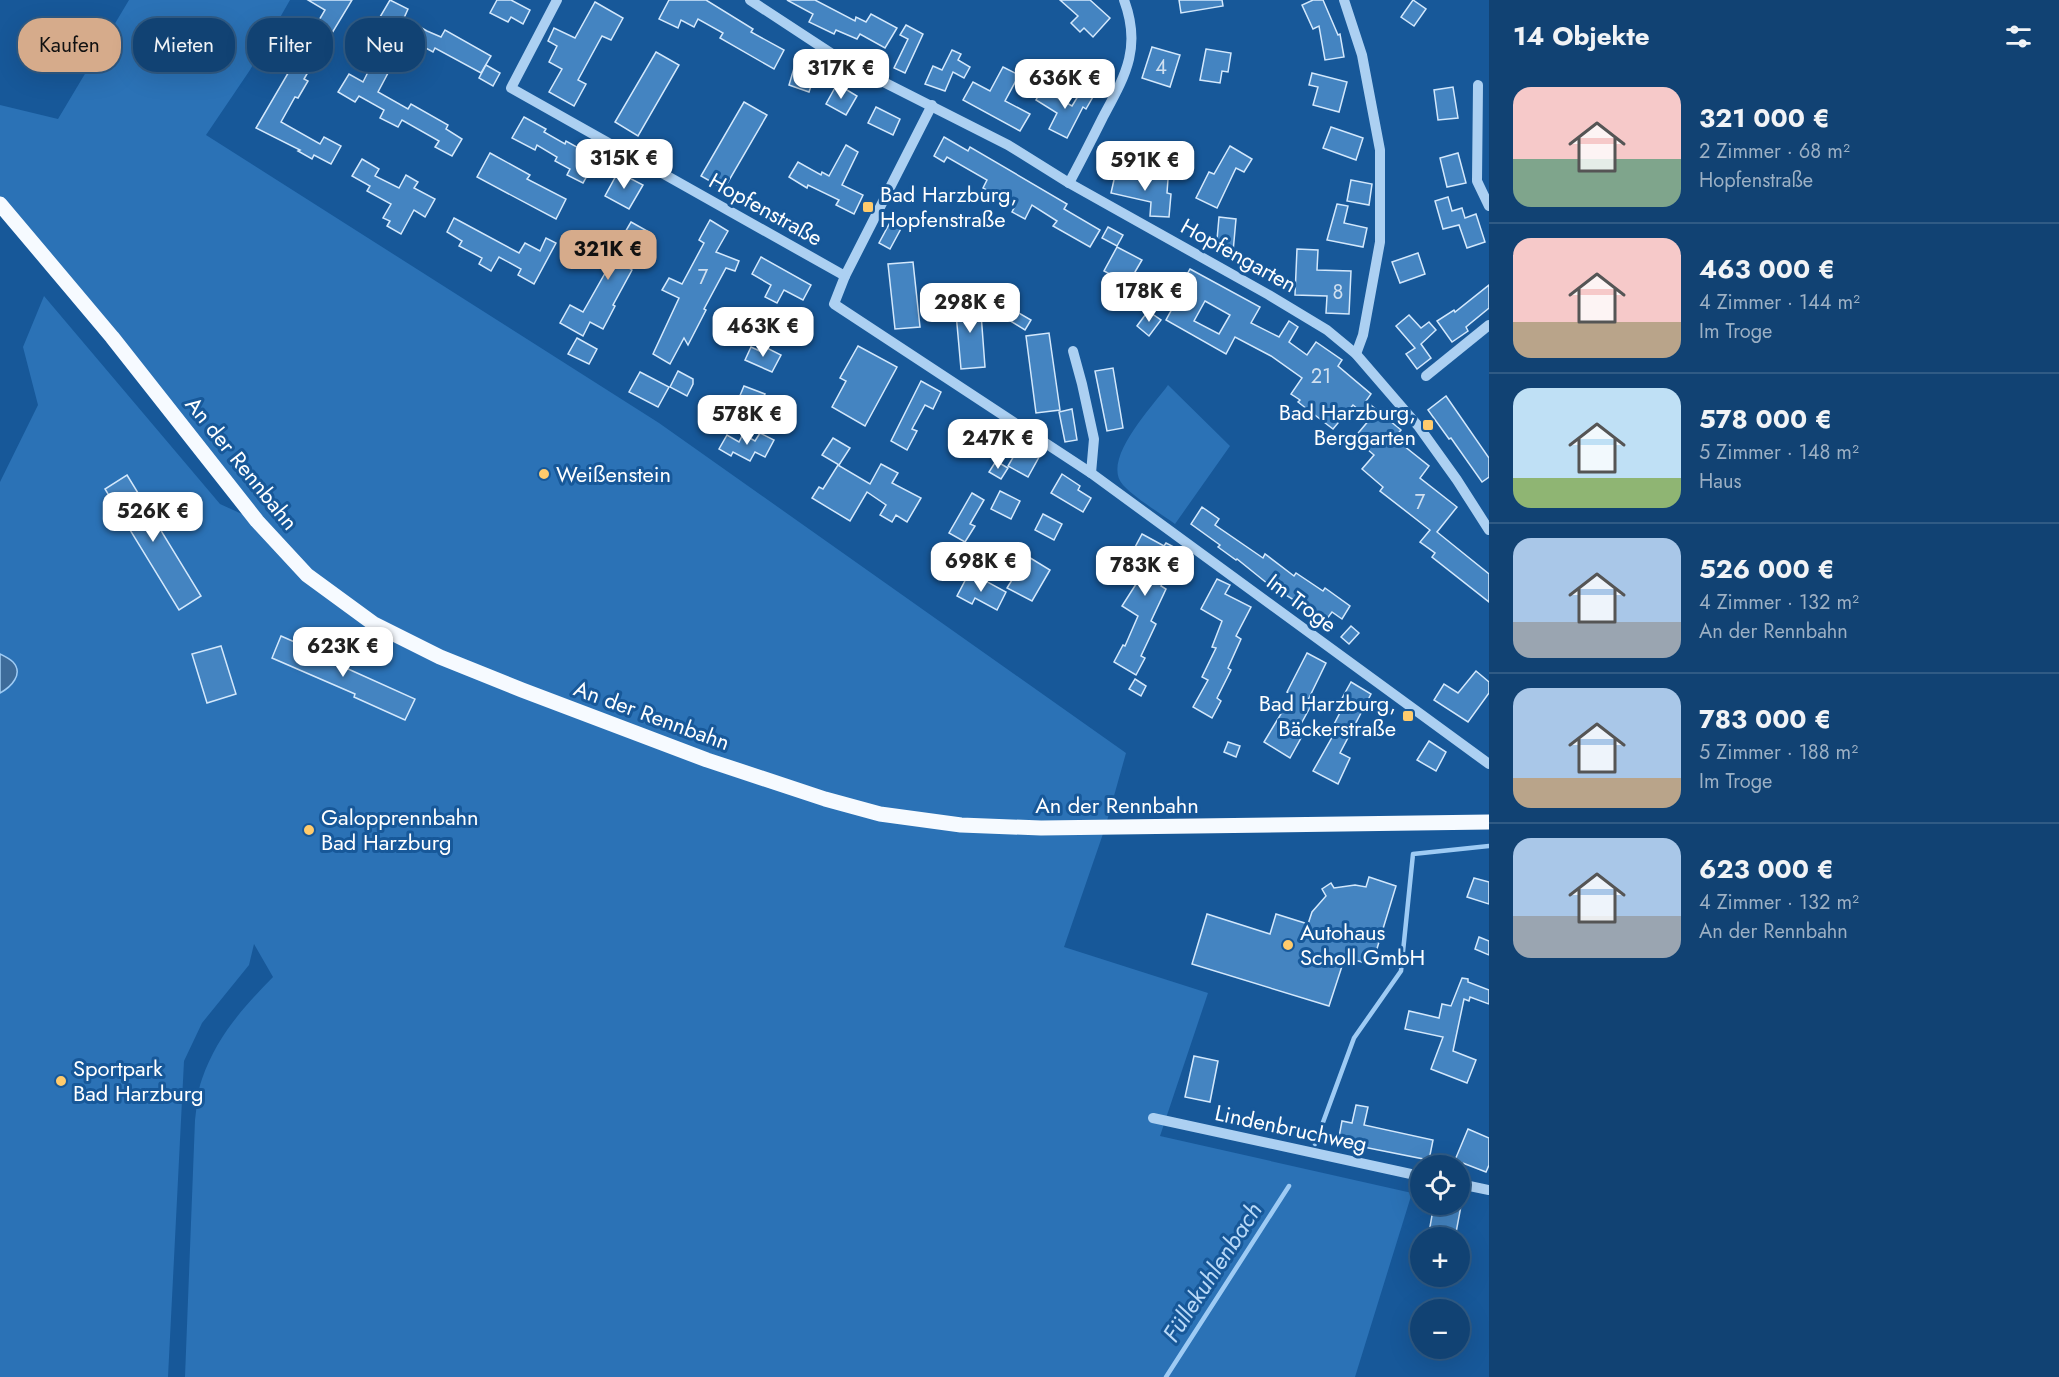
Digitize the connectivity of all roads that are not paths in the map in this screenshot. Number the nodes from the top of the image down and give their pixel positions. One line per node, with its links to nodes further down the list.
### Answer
1 (557, 0): 10 (street, Hopfenstraße)
2 (750, 0): 6 (street, Hopfengarten)
3 (1124, 0): 7 (street)
4 (1344, 0): 13 (street)
5 (1478, 85): 9 (street)
6 (932, 105): 7 (street, Hopfengarten); 10 (street)
7 (1069, 183): 13 (street, Hopfengarten)
8 (0, 204): 18 (main road, An der Rennbahn)
9 (1489, 206)
10 (845, 276): 15 (street, Im Troge)
11 (1489, 325): 14 (street)
12 (1072, 351): 15 (street)
13 (1356, 354): 16 (street, Hopfengarten)
14 (1426, 376)
15 (1091, 473): 17 (street, Im Troge)
16 (1489, 530)
17 (1489, 764)
18 (1489, 822)
19 (1153, 1118): 20 (street, Lindenbruchweg)
20 (1410, 1174)
21 (1470, 1186): 22 (street)
22 (1489, 1190)

